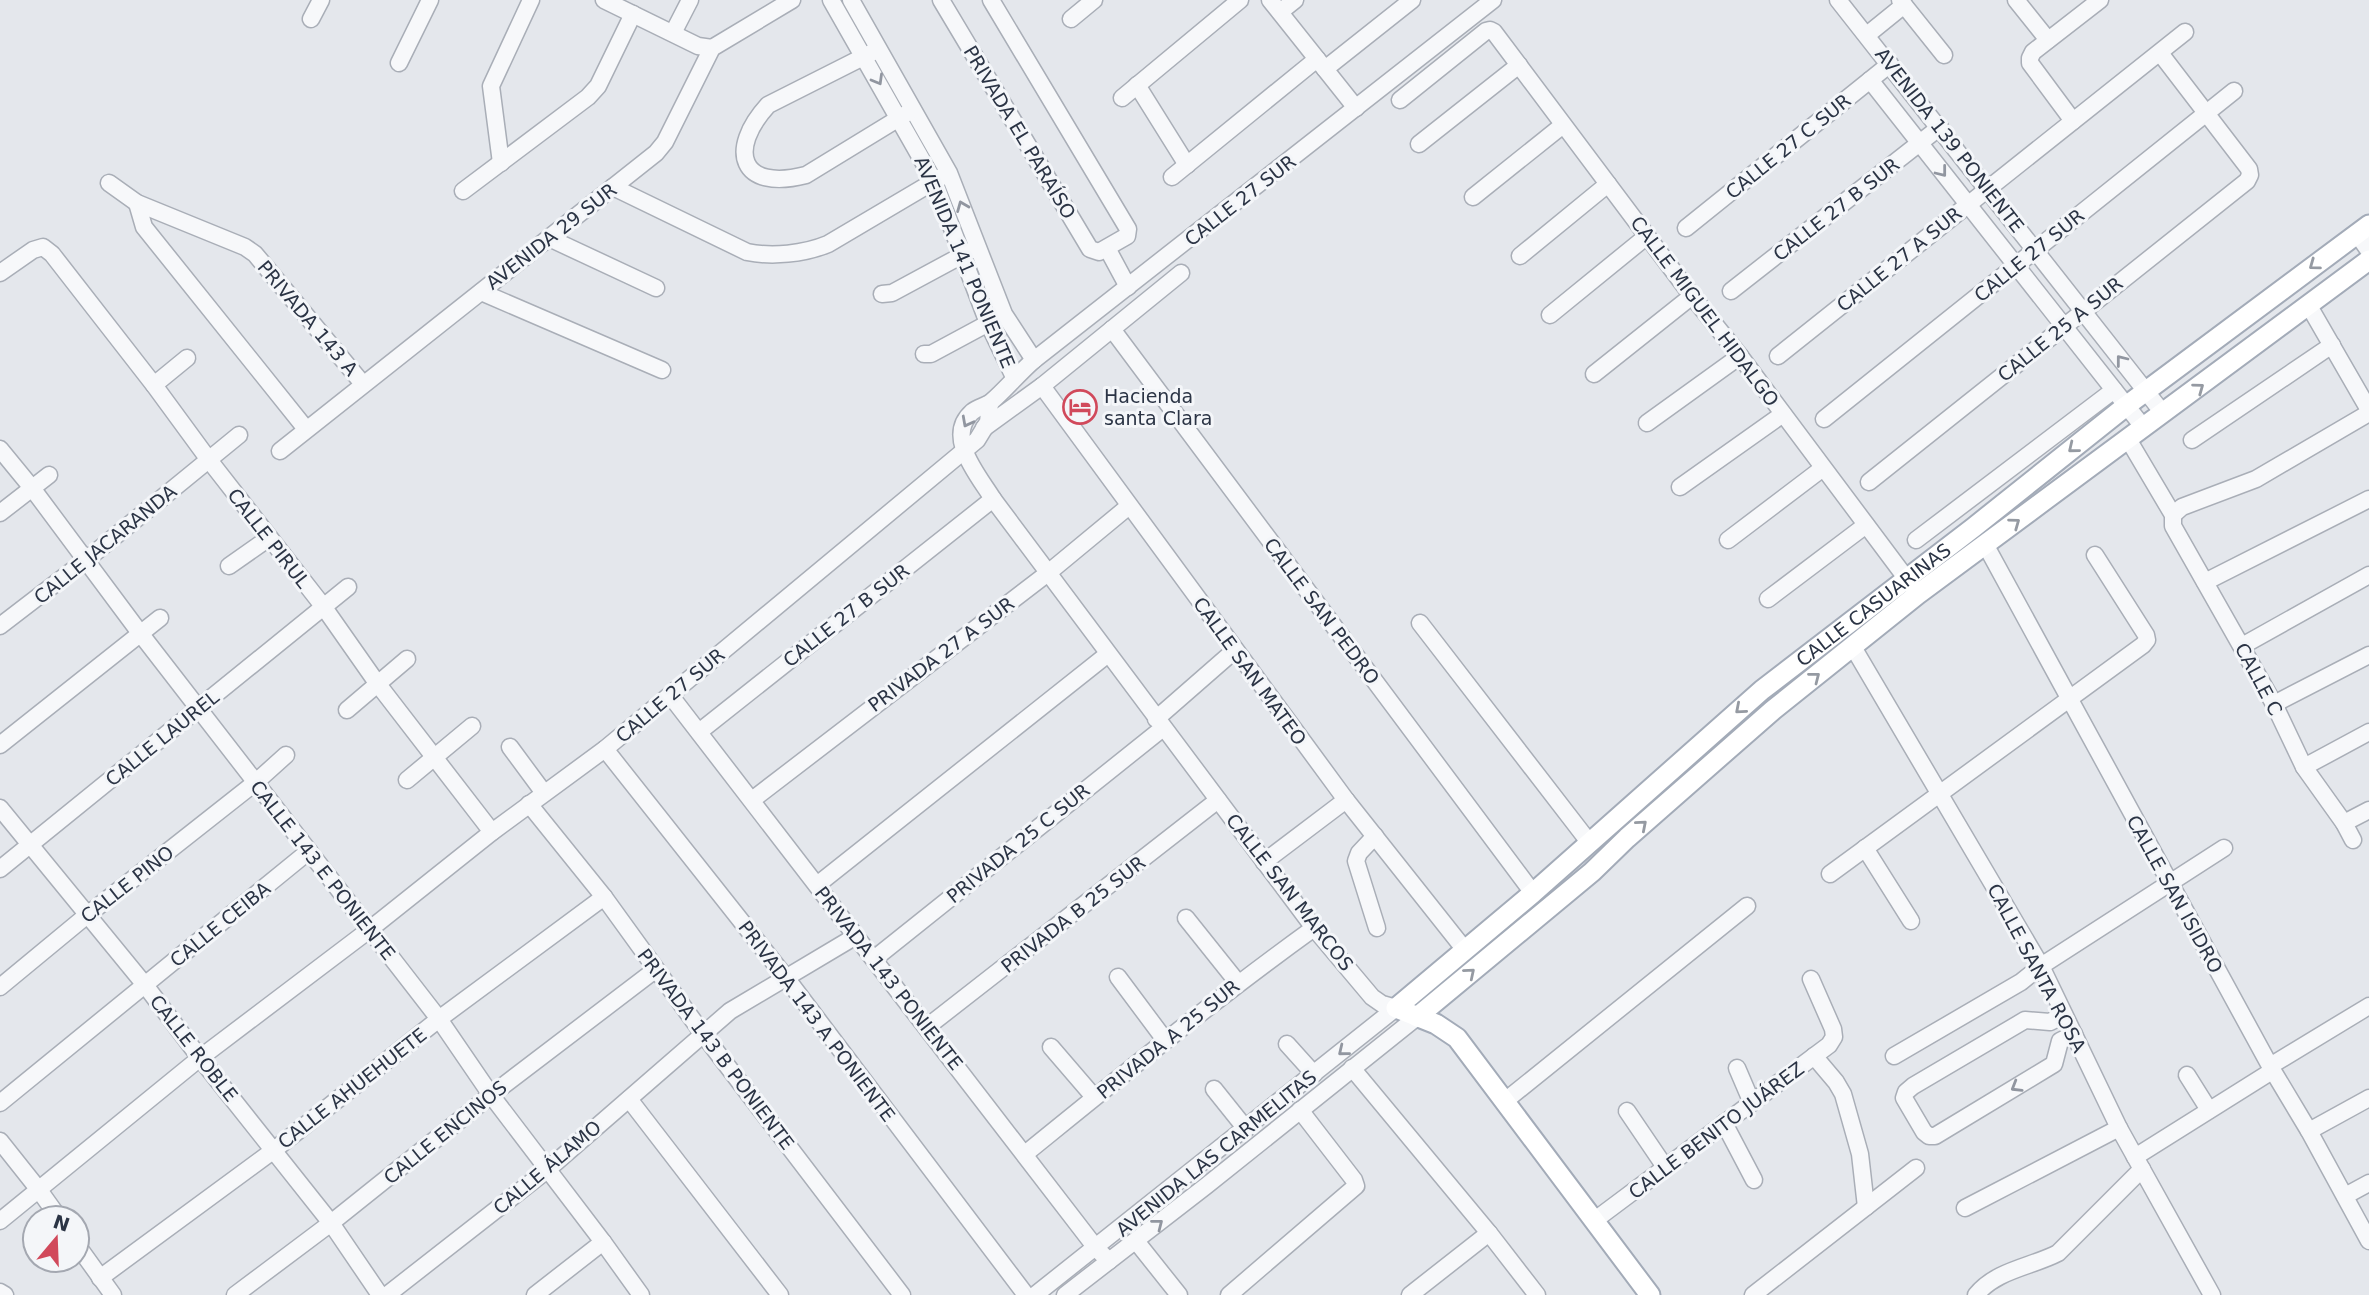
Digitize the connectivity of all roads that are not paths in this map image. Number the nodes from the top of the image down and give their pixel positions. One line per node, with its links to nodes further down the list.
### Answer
1 (321, 0): 22 (street)
2 (430, 0): 33 (street)
3 (531, 0): 50 (street)
4 (604, 0): 21 (street)
5 (690, 0): 25 (street)
6 (792, 0): 28 (street)
7 (831, 0): 32 (street, AVENIDA 141 PONIENTE)
8 (851, 0): 29 (street, AVENIDA 141 PONIENTE)
9 (941, 0): 68 (street, PRIVADA EL PARAÍSO)
10 (991, 0): 68 (street)
11 (1240, 0): 38 (street)
12 (1295, 0): 20 (street)
13 (1412, 0): 34 (street)
14 (1493, 0): 42 (street, CALLE 27 SUR)
15 (1838, 0): 26 (street, AVENIDA 139 PONIENTE)
16 (2016, 0): 27 (street)
17 (2100, 0): 27 (street)
18 (1089, 2): 23 (street)
19 (1902, 3): 26 (street); 31 (street)
20 (1275, 6): 34 (street)
21 (633, 14): 25 (street); 50 (street)
22 (311, 19)
23 (1071, 19)
24 (2185, 32): 30 (street, CALLE 27 A SUR)
25 (673, 33): 28 (street)
26 (1867, 35): 35 (street, AVENIDA 139 PONIENTE)
27 (2048, 40): 45 (street)
28 (712, 48): 57 (street, AVENIDA 29 SUR)
29 (879, 48): 32 (street); 43 (street, AVENIDA 141 PONIENTE)
30 (2160, 52): 44 (street); 45 (street, CALLE 27 A SUR)
31 (1944, 55)
32 (864, 56): 43 (street, AVENIDA 141 PONIENTE, one-way to 43); 43 (street)
33 (399, 64)
34 (1321, 64): 42 (street); 51 (street)
35 (1890, 64): 37 (street, CALLE 27 C SUR); 47 (street, AVENIDA 139 PONIENTE)
36 (1519, 65): 41 (street, CALLE MIGUEL HIDALGO); 46 (street, CALLE MIGUEL HIDALGO); 48 (street)
37 (1870, 80): 49 (street, AVENIDA 139 PONIENTE); 63 (street, CALLE 27 C SUR)
38 (1137, 85): 40 (street); 51 (street)
39 (2234, 91): 44 (street, CALLE 27 SUR)
40 (1122, 98)
41 (1400, 100)
42 (1356, 108): 77 (street, CALLE 27 SUR)
43 (907, 113): 52 (street, AVENIDA 141 PONIENTE); 54 (street, AVENIDA 141 PONIENTE)
44 (2206, 113): 69 (street, CALLE 27 SUR); 84 (street, CALLE 25 A SUR)
45 (2073, 121): 58 (street, CALLE 27 A SUR)
46 (1563, 125): 56 (street, CALLE MIGUEL HIDALGO); 60 (street)
47 (1940, 127): 49 (street, CALLE 27 B SUR); 58 (street, AVENIDA 139 PONIENTE)
48 (1419, 144)
49 (1919, 144): 62 (street, AVENIDA 139 PONIENTE, one-way to 62); 79 (street, CALLE 27 B SUR)
50 (501, 163): 59 (street)
51 (1186, 165): 53 (street)
52 (949, 173): 54 (street); 67 (street, AVENIDA 141 PONIENTE, one-way to 52)
53 (1172, 177)
54 (934, 181): 57 (street); 71 (street, AVENIDA 141 PONIENTE)
55 (109, 183): 61 (street, PRIVADA 143 A)
56 (1608, 184): 65 (street, CALLE MIGUEL HIDALGO); 72 (street)
57 (613, 187): 66 (street, AVENIDA 29 SUR)
58 (1988, 189): 62 (street, CALLE 27 A SUR); 69 (street, AVENIDA 139 PONIENTE)
59 (463, 191)
60 (1473, 197)
61 (137, 203): 99 (street, PRIVADA 143 A); 111 (street)
62 (1968, 205): 74 (street, AVENIDA 139 PONIENTE); 93 (street, CALLE 27 A SUR)
63 (1686, 228)
64 (2363, 229): 70 (street); 102 (main road, CALLE CASUARINAS, one-way to 102)
65 (1647, 236): 82 (street, CALLE MIGUEL HIDALGO); 86 (street)
66 (549, 238): 78 (street); 80 (street, AVENIDA 29 SUR)
67 (978, 246): 71 (street); 85 (street, AVENIDA 141 PONIENTE)
68 (1111, 246): 77 (street)
69 (2036, 250): 74 (street, CALLE 27 SUR); 84 (street, AVENIDA 139 PONIENTE)
70 (2369, 251)
71 (963, 255): 81 (street); 87 (street, AVENIDA 141 PONIENTE)
72 (1520, 256)
73 (2369, 260): 83 (main road, CALLE CASUARINAS)
74 (2016, 265): 88 (street, AVENIDA 139 PONIENTE); 108 (street, CALLE 27 SUR)
75 (0, 273): 100 (street, CALLE PIRUL)
76 (1181, 273): 89 (street)
77 (1133, 284): 95 (street, CALLE 27 SUR)
78 (656, 288)
79 (1731, 291)
80 (481, 292): 96 (street); 99 (street, AVENIDA 29 SUR)
81 (882, 294)
82 (1692, 296): 92 (street, CALLE MIGUEL HIDALGO); 97 (street)
83 (2309, 306): 90 (street); 106 (main road, CALLE CASUARINAS, one-way to 83)
84 (2083, 311): 88 (street, CALLE 25 A SUR); 102 (street, AVENIDA 139 PONIENTE, one-way to 84)
85 (1004, 314): 87 (street); 95 (street, AVENIDA 141 PONIENTE)
86 (1550, 315)
87 (988, 323): 91 (street); 98 (street, AVENIDA 141 PONIENTE)
88 (2064, 326): 103 (street, AVENIDA 139 PONIENTE); 121 (street, CALLE 25 A SUR)
89 (1112, 329): 101 (street); 194 (street, CALLE SAN PEDRO)
90 (2332, 345): 105 (street); 114 (street)
91 (924, 355)
92 (1740, 356): 107 (street, CALLE MIGUEL HIDALGO); 109 (street)
93 (1778, 356)
94 (187, 358): 100 (street)
95 (1034, 360): 98 (street, CALLE 27 SUR)
96 (662, 370)
97 (1594, 374)
98 (1014, 377): 104 (street, CALLE 27 SUR)
99 (363, 384): 111 (street, AVENIDA 29 SUR)
100 (154, 385): 118 (street, CALLE PIRUL)
101 (1042, 386): 110 (street); 126 (street, CALLE SAN MATEO)
102 (2146, 391): 103 (main road, CALLE CASUARINAS); 106 (street, AVENIDA 139 PONIENTE)
103 (2120, 398): 112 (street, AVENIDA 139 PONIENTE); 132 (street); 140 (main road, CALLE CASUARINAS, one-way to 140)
104 (990, 403): 110 (street, CALLE 27 SUR); 117 (street, CALLE 27 SUR, one-way to 117)
105 (2369, 411): 128 (street)
106 (2164, 413): 112 (main road, CALLE CASUARINAS)
107 (1783, 414): 119 (street, CALLE MIGUEL HIDALGO); 122 (street)
108 (1824, 419)
109 (1647, 423)
110 (984, 428): 117 (street, CALLE 27 SUR)
111 (306, 429): 116 (street, AVENIDA 29 SUR)
112 (2136, 434): 128 (street, AVENIDA 139 PONIENTE); 133 (main road, CALLE CASUARINAS, one-way to 112)
113 (239, 435): 118 (street, CALLE JACARANDA)
114 (2192, 440)
115 (0, 449): 123 (street, CALLE 143 E PONIENTE)
116 (279, 451)
117 (964, 451): 124 (street, CALLE SAN MARCOS); 155 (street, CALLE 27 SUR)
118 (209, 460): 130 (street, CALLE PIRUL); 135 (street, CALLE JACARANDA)
119 (1823, 468): 129 (street, CALLE MIGUEL HIDALGO); 131 (street)
120 (49, 475): 123 (street)
121 (1869, 482)
122 (1680, 487)
123 (33, 488): 127 (street); 135 (street, CALLE 143 E PONIENTE)
124 (993, 499): 137 (street, CALLE SAN MARCOS); 162 (street, CALLE 27 B SUR)
125 (2369, 499): 139 (street)
126 (1129, 506): 137 (street, PRIVADA 27 A SUR); 150 (street, CALLE SAN MATEO)
127 (0, 513)
128 (2173, 515): 139 (street, CALLE C)
129 (1866, 525): 140 (street, CALLE MIGUEL HIDALGO); 142 (street)
130 (269, 538): 136 (street); 143 (street, CALLE PIRUL)
131 (1727, 540)
132 (1916, 540)
133 (1985, 544): 140 (main road, CALLE CASUARINAS); 156 (street, CALLE SAN ISIDRO)
134 (2095, 555): 156 (street)
135 (86, 560): 146 (street, CALLE JACARANDA); 147 (street, CALLE 143 E PONIENTE)
136 (229, 566)
137 (1048, 573): 151 (street, CALLE SAN MARCOS); 174 (street, PRIVADA 27 A SUR)
138 (2369, 575): 148 (street)
139 (2206, 583): 148 (street, CALLE C)
140 (1912, 586): 149 (main road, CALLE CASUARINAS); 184 (main road, CALLE CASUARINAS, one-way to 184)
141 (348, 587): 143 (street, CALLE LAUREL)
142 (1768, 599)
143 (323, 606): 154 (street, CALLE PIRUL); 158 (street, CALLE LAUREL)
144 (160, 618): 147 (street)
145 (1420, 623): 184 (street)
146 (0, 626)
147 (139, 633): 158 (street, CALLE 143 E PONIENTE); 164 (street)
148 (2242, 646): 157 (street, CALLE C)
149 (1853, 647): 173 (street, CALLE SANTA ROSA); 217 (main road, CALLE CASUARINAS, one-way to 149)
150 (1235, 650): 160 (street, PRIVADA 25 C SUR); 176 (street, CALLE SAN MATEO)
151 (1108, 654): 160 (street, CALLE SAN MARCOS); 193 (street)
152 (2369, 655): 157 (street)
153 (407, 659): 154 (street)
154 (377, 683): 159 (street); 168 (street, CALLE PIRUL)
155 (670, 695): 162 (street, PRIVADA 143 PONIENTE); 166 (street, CALLE 27 SUR)
156 (2070, 699): 173 (street); 192 (street, CALLE SAN ISIDRO)
157 (2274, 704): 169 (street, CALLE C)
158 (199, 709): 171 (street, CALLE 143 E PONIENTE); 185 (street, CALLE LAUREL)
159 (347, 710)
160 (1159, 724): 175 (street, CALLE SAN MARCOS); 205 (street, PRIVADA 25 C SUR)
161 (472, 726): 168 (street)
162 (699, 732): 174 (street, PRIVADA 143 PONIENTE)
163 (2369, 732): 169 (street)
164 (0, 746)
165 (510, 747): 172 (street)
166 (605, 749): 172 (street, CALLE 27 SUR); 209 (street, PRIVADA 143 A PONIENTE)
167 (286, 755): 171 (street, CALLE PINO)
168 (433, 756): 170 (street); 181 (street, CALLE PIRUL)
169 (2304, 767): 180 (street, CALLE C)
170 (407, 780)
171 (256, 782): 188 (street, CALLE 143 E PONIENTE); 197 (street, CALLE PINO)
172 (544, 793): 177 (street, CALLE 27 SUR)
173 (1941, 793): 186 (street); 206 (street, CALLE SANTA ROSA)
174 (751, 800): 193 (street, PRIVADA 143 PONIENTE)
175 (1218, 800): 189 (street, CALLE SAN MARCOS); 219 (street, PRIVADA B 25 SUR)
176 (1346, 800): 182 (street, CALLE SAN MATEO); 189 (street)
177 (529, 804): 181 (street, CALLE 27 SUR); 195 (street, PRIVADA 143 B PONIENTE)
178 (0, 808): 185 (street, CALLE ROBLE)
179 (2369, 810): 180 (street)
180 (2344, 823): 183 (street, CALLE C)
181 (492, 832): 202 (street, CALLE 27 SUR)
182 (1374, 836): 201 (street); 204 (street, CALLE SAN MATEO)
183 (2353, 839)
184 (1589, 842): 194 (main road, CALLE CASUARINAS)
185 (30, 845): 190 (street, CALLE LAUREL); 197 (street, CALLE ROBLE)
186 (1866, 848): 191 (street); 199 (street)
187 (2224, 848): 192 (street)
188 (309, 850): 202 (street, CALLE 143 E PONIENTE); 212 (street, CALLE CEIBA)
189 (1264, 862): 200 (street, CALLE SAN MARCOS)
190 (0, 869)
191 (1829, 874)
192 (2169, 882): 206 (street); 230 (street, CALLE SAN ISIDRO)
193 (817, 885): 203 (street, PRIVADA 143 PONIENTE)
194 (1533, 893): 204 (main road, CALLE CASUARINAS)
195 (604, 897): 207 (street, PRIVADA 143 B PONIENTE); 218 (street, CALLE AHUEHUETE)
196 (1747, 906): 238 (street)
197 (86, 916): 212 (street, CALLE ROBLE); 213 (street, CALLE PINO)
198 (1186, 918): 211 (street)
199 (1911, 922)
200 (1314, 928): 211 (street, PRIVADA A 25 SUR); 215 (street, CALLE SAN MARCOS)
201 (1377, 928)
202 (369, 930): 218 (street, CALLE 143 E PONIENTE); 227 (street, CALLE 27 SUR)
203 (856, 936): 205 (street, PRIVADA 143 PONIENTE); 209 (street, CALLE ÁLAMO)
204 (1465, 950): 215 (main road, CALLE CASUARINAS)
205 (874, 959): 219 (street, PRIVADA 143 PONIENTE)
206 (2040, 966): 216 (street, CALLE SANTA ROSA); 226 (street)
207 (655, 970): 220 (street, PRIVADA 143 B PONIENTE); 234 (street, CALLE ENCINOS)
208 (1118, 977): 222 (street)
209 (787, 979): 220 (street, CALLE ÁLAMO); 285 (street, PRIVADA 143 A PONIENTE)
210 (1811, 979): 225 (street, CALLE BENITO JUÁREZ)
211 (1238, 983): 222 (street, PRIVADA A 25 SUR)
212 (145, 985): 227 (street, CALLE ROBLE); 239 (street, CALLE CEIBA)
213 (0, 987)
214 (2369, 1006): 230 (street)
215 (1395, 1008): 217 (main road, CALLE SAN MARCOS); 231 (street, AVENIDA LAS CARMELITAS, one-way to 231)
216 (2064, 1015): 221 (street, CALLE SANTA ROSA); 221 (street, one-way to 216)
217 (1417, 1017): 228 (street, AVENIDA LAS CARMELITAS); 238 (main road, CALLE SAN MARCOS)
218 (439, 1019): 234 (street, CALLE 143 E PONIENTE); 249 (street, CALLE AHUEHUETE)
219 (927, 1027): 250 (street, PRIVADA 143 PONIENTE)
220 (703, 1034): 237 (street, CALLE ÁLAMO); 284 (street, PRIVADA 143 B PONIENTE)
221 (2074, 1034): 245 (street, CALLE SANTA ROSA)
222 (1165, 1040): 235 (street, PRIVADA A 25 SUR)
223 (1287, 1044): 231 (street)
224 (1051, 1047): 235 (street)
225 (1814, 1056): 240 (street, CALLE BENITO JUÁREZ); 260 (street)
226 (1894, 1056)
227 (200, 1058): 249 (street, CALLE ROBLE); 257 (street, CALLE 27 SUR)
228 (1352, 1068): 241 (street, AVENIDA LAS CARMELITAS); 265 (street)
229 (1737, 1068): 240 (street)
230 (2271, 1068): 242 (street); 247 (street, CALLE SAN ISIDRO)
231 (1314, 1074): 246 (street, AVENIDA LAS CARMELITAS)
232 (2187, 1075): 242 (street)
233 (1214, 1089): 246 (street)
234 (491, 1095): 254 (street, CALLE 143 E PONIENTE); 264 (street, CALLE ENCINOS)
235 (1094, 1097): 250 (street, PRIVADA A 25 SUR)
236 (2369, 1098): 247 (street)
237 (629, 1099): 254 (street, CALLE ÁLAMO); 283 (street)
238 (1505, 1101): 262 (main road, CALLE SAN MARCOS)
239 (0, 1103)
240 (1752, 1103): 244 (street, CALLE BENITO JUÁREZ)
241 (1300, 1110): 266 (street, AVENIDA LAS CARMELITAS, one-way to 241); 288 (street)
242 (2209, 1110): 251 (street)
243 (1627, 1111): 252 (street)
244 (1724, 1123): 252 (street, CALLE BENITO JUÁREZ); 255 (street)
245 (2119, 1128): 251 (street, CALLE SANTA ROSA); 261 (street)
246 (1246, 1129): 269 (street, AVENIDA LAS CARMELITAS)
247 (2309, 1131): 258 (street, CALLE SAN ISIDRO)
248 (0, 1141): 257 (street)
249 (274, 1150): 264 (street, CALLE ROBLE); 273 (street, CALLE AHUEHUETE)
250 (1025, 1154): 269 (street, PRIVADA 143 PONIENTE)
251 (2138, 1163): 293 (street); 294 (street, CALLE SANTA ROSA)
252 (1665, 1167): 262 (street, CALLE BENITO JUÁREZ)
253 (1916, 1168): 260 (street)
254 (547, 1170): 268 (street, CALLE 143 E PONIENTE); 280 (street, CALLE ÁLAMO)
255 (1754, 1180)
256 (2369, 1182): 258 (street)
257 (40, 1190): 259 (street); 263 (street, CALLE 27 SUR)
258 (2345, 1196): 267 (street, CALLE SAN ISIDRO)
259 (50, 1204)
260 (1866, 1207): 292 (street)
261 (1965, 1209)
262 (1595, 1220): 291 (main road, CALLE SAN MARCOS)
263 (0, 1221)
264 (331, 1223): 278 (street, CALLE ENCINOS); 279 (street, CALLE ROBLE)
265 (1489, 1233): 289 (street); 290 (street)
266 (1136, 1241): 270 (street, AVENIDA LAS CARMELITAS); 287 (street)
267 (2369, 1241)
268 (603, 1242): 281 (street); 282 (street, CALLE 143 E PONIENTE)
269 (1096, 1248): 270 (street, PRIVADA 143 PONIENTE); 272 (street, AVENIDA LAS CARMELITAS)
270 (1108, 1261): 275 (street, AVENIDA LAS CARMELITAS)
271 (91, 1265): 273 (street)
272 (1067, 1270): 275 (street); 286 (street, AVENIDA LAS CARMELITAS)
273 (100, 1278): 277 (street)
274 (0, 1292): 276 (street)
275 (1076, 1292)
276 (5, 1295)
277 (113, 1295)
278 (235, 1295)
279 (380, 1295)
280 (387, 1295)
281 (535, 1295)
282 (640, 1295)
283 (780, 1295)
284 (902, 1295)
285 (1026, 1295)
286 (1035, 1295)
287 (1179, 1295)
288 (1228, 1295)
289 (1410, 1295)
290 (1537, 1295)
291 (1650, 1295)
292 (1753, 1295)
293 (1976, 1295)
294 (2211, 1295)

